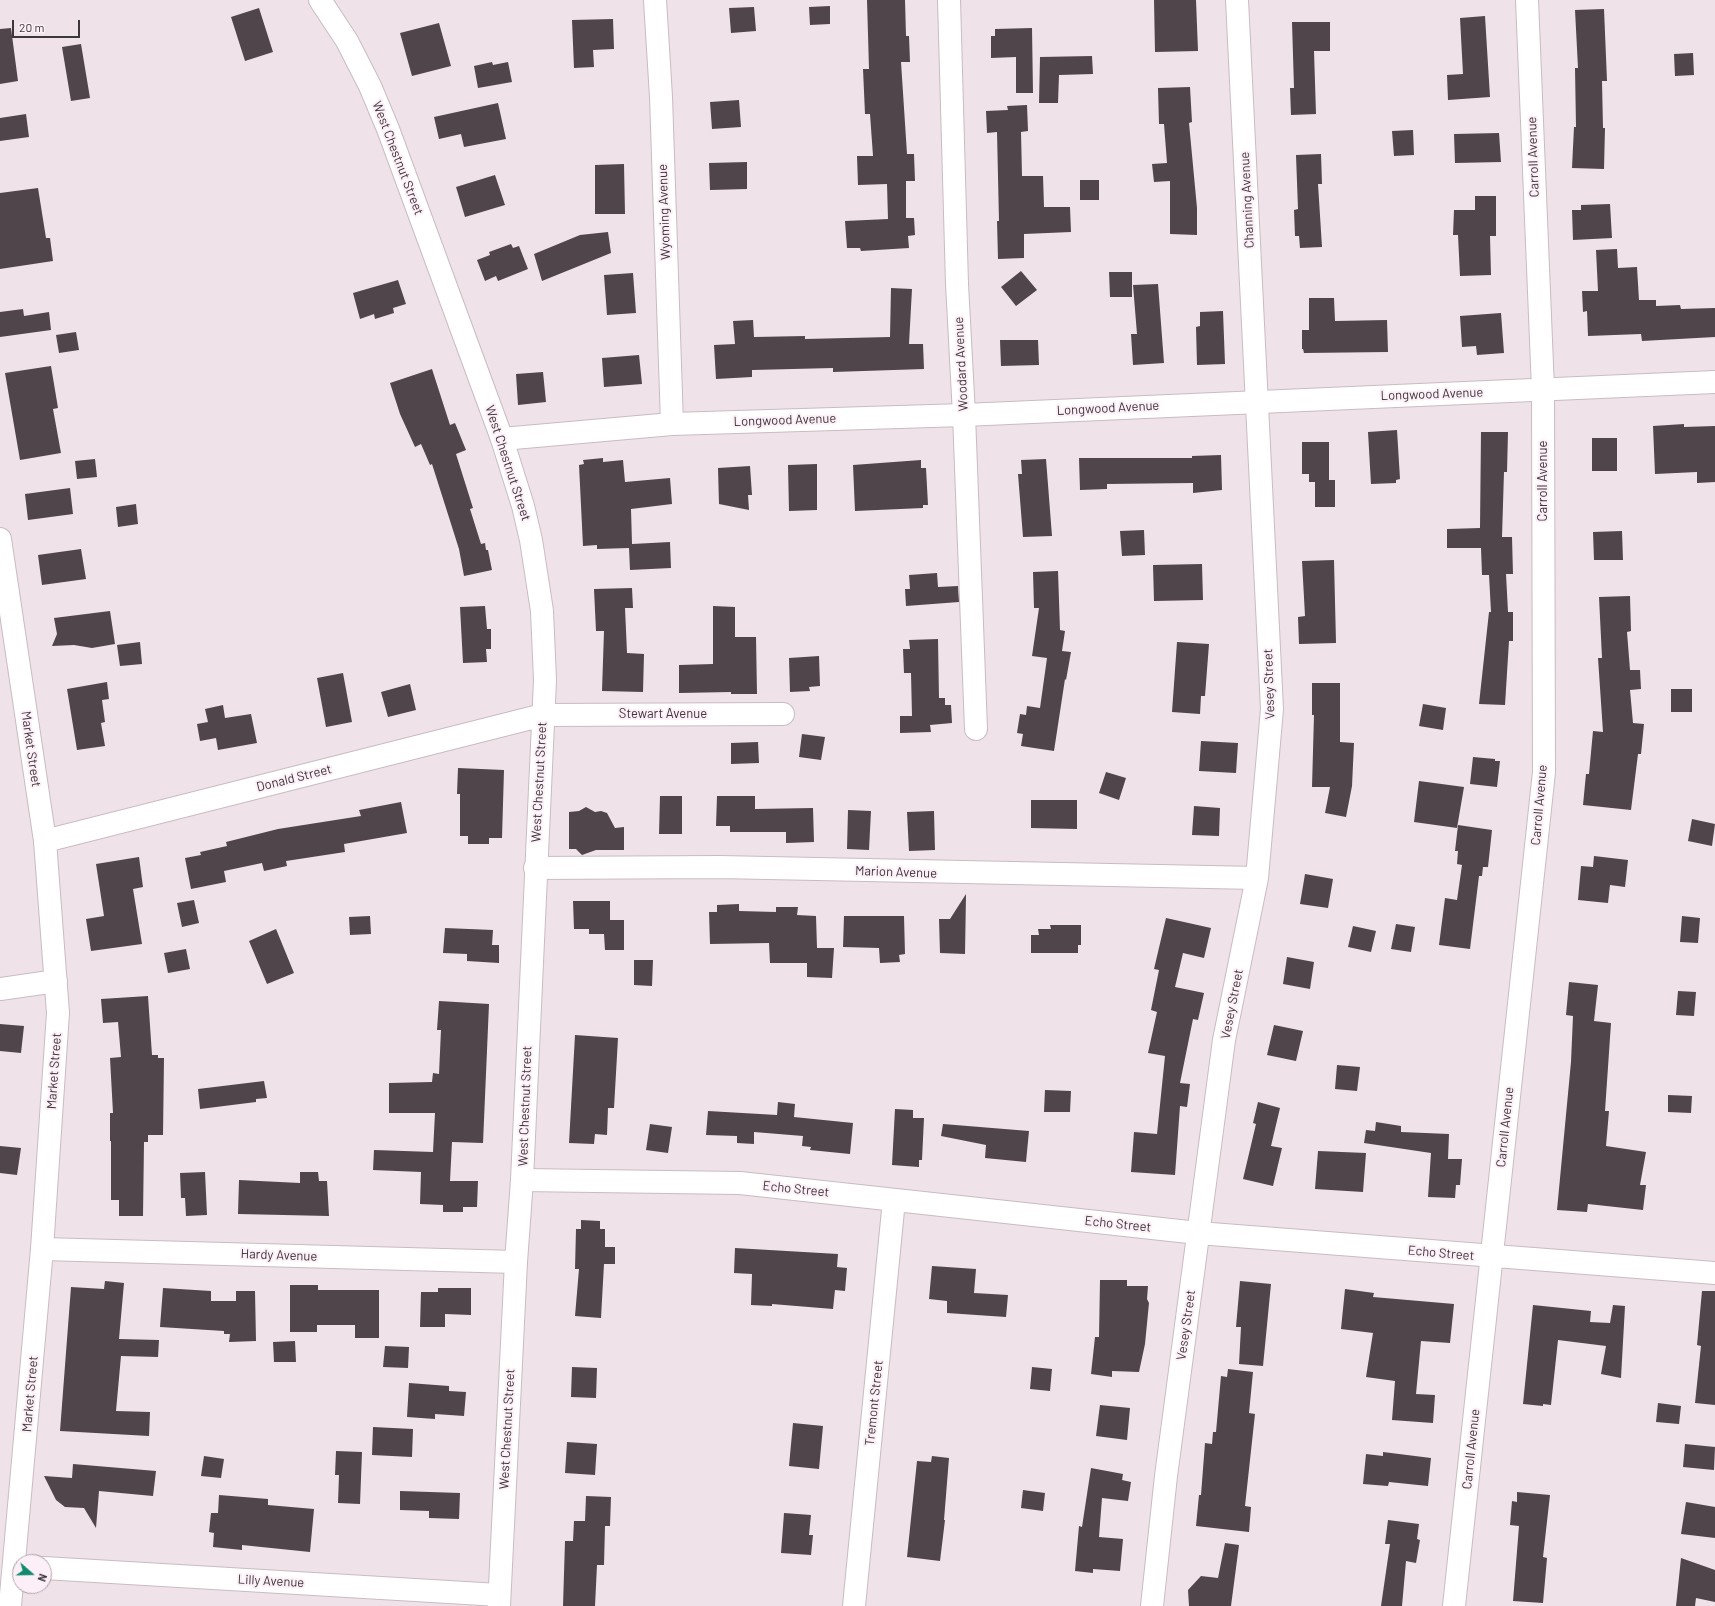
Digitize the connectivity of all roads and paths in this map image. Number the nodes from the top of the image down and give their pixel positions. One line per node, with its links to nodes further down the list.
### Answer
1 (320, 0): 11 (street, West Chestnut Street)
2 (655, 0): 10 (street, Wyoming Avenue)
3 (949, 0): 9 (street, Woodard Avenue)
4 (1237, 0): 8 (street, Channing Avenue)
5 (1527, 0): 7 (street, Carroll Avenue)
6 (1715, 382): 7 (street, Longwood Avenue)
7 (1543, 389): 8 (street, Longwood Avenue); 25 (street, Carroll Avenue)
8 (1258, 401): 9 (street, Longwood Avenue); 18 (street, Vesey Street)
9 (964, 414): 10 (street, Longwood Avenue); 15 (street, Woodard Avenue)
10 (672, 424): 11 (street, Longwood Avenue)
11 (502, 439): 14 (street, West Chestnut Street)
12 (0, 539): 16 (street, Market Street)
13 (783, 714): 14 (street, Stewart Avenue)
14 (543, 715): 16 (street, Donald Street); 17 (street, West Chestnut Street)
15 (976, 728)
16 (45, 841): 19 (street, Market Street)
17 (535, 868): 18 (street, Marion Avenue); 21 (street, West Chestnut Street)
18 (1257, 878): 23 (street, Vesey Street)
19 (56, 981): 20 (street); 24 (street, Market Street)
20 (0, 989)
21 (522, 1180): 22 (street, Echo Street); 26 (street, West Chestnut Street)
22 (894, 1200): 23 (street, Echo Street); 33 (street, Tremont Street)
23 (1198, 1233): 25 (street, Echo Street); 34 (street, Vesey Street)
24 (42, 1249): 26 (street, Hardy Avenue); 28 (street, Market Street)
25 (1491, 1257): 27 (street, Echo Street); 35 (street, Carroll Avenue)
26 (516, 1262): 31 (street, West Chestnut Street)
27 (1715, 1273)
28 (18, 1554)
29 (52, 1569): 31 (street, Lilly Avenue)
30 (12, 1594): 32 (street, Market Street)
31 (499, 1601)
32 (10, 1606)
33 (854, 1606)
34 (1152, 1606)
35 (1454, 1606)

